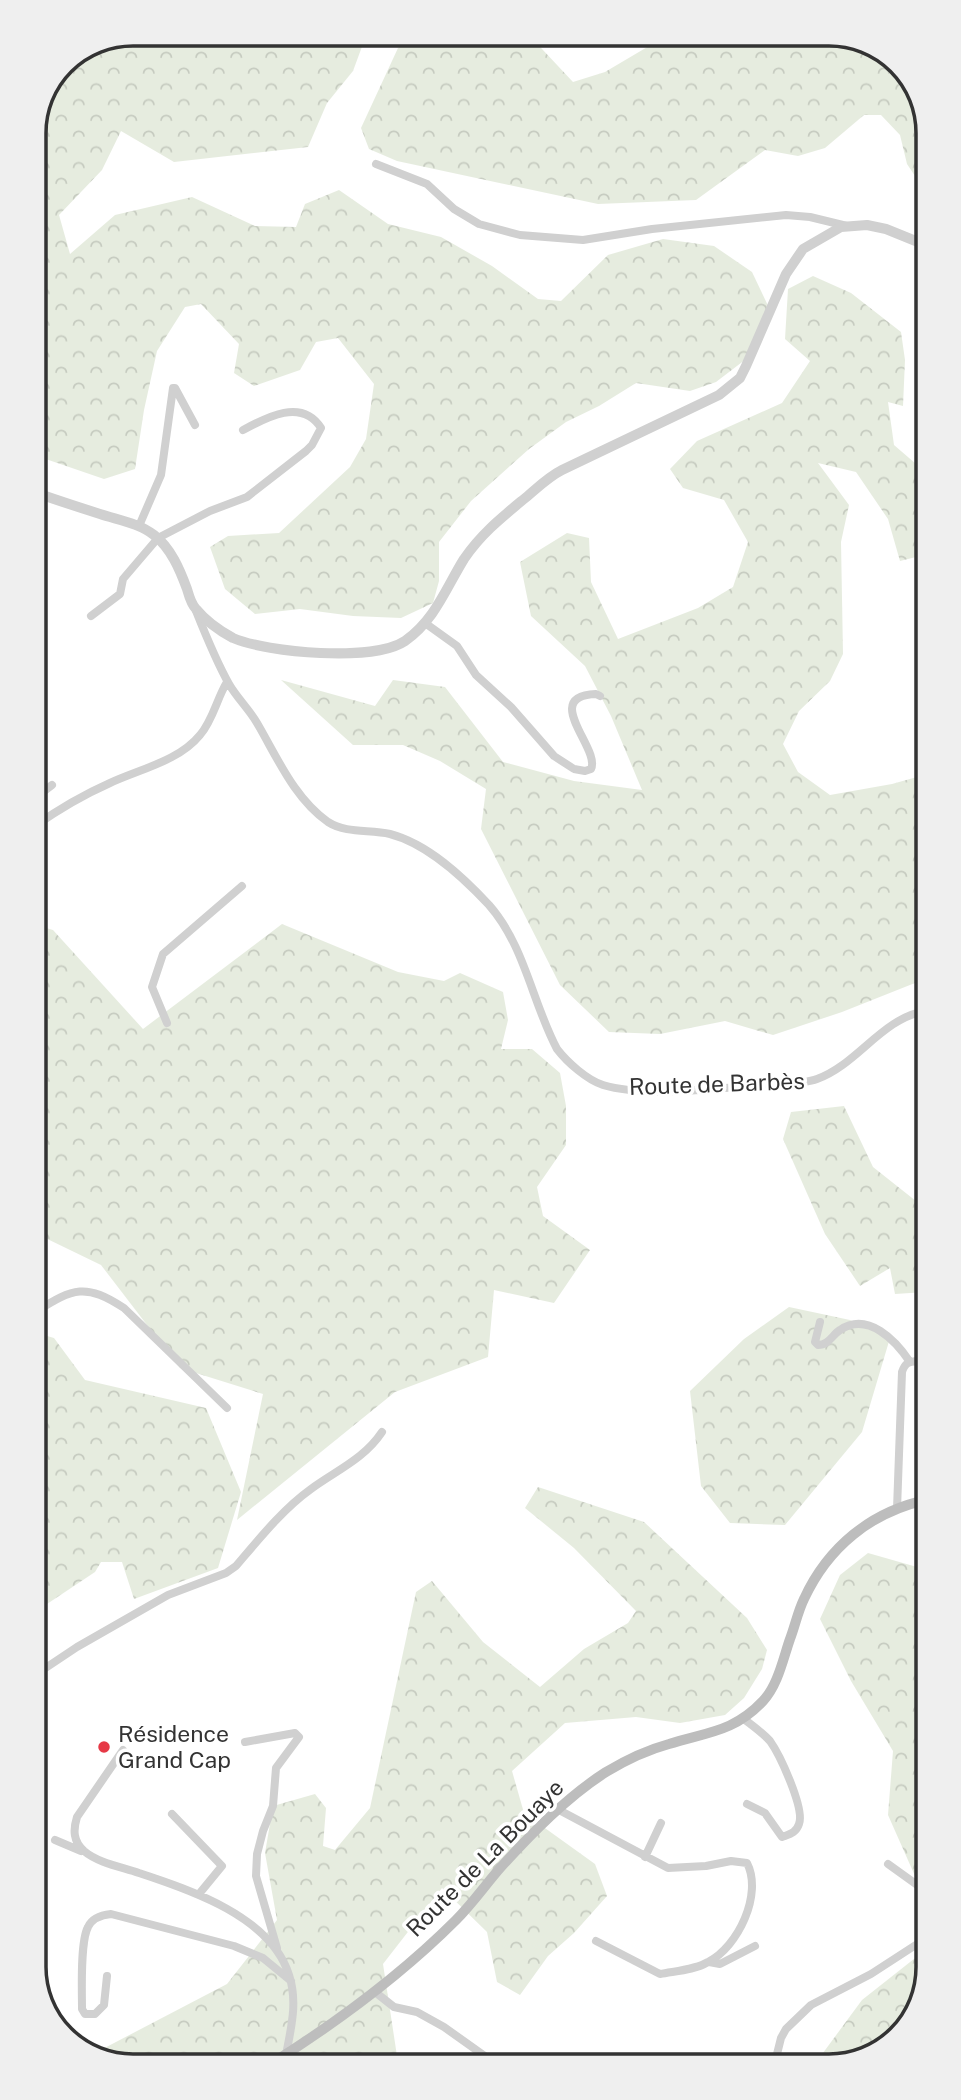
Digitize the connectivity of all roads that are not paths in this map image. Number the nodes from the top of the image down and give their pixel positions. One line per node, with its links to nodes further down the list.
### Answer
1 (376, 164): 2 (street)
2 (847, 226): 3 (street); 11 (street)
3 (916, 241)
4 (195, 425): 7 (street)
5 (243, 430): 8 (street)
6 (46, 496): 7 (street)
7 (139, 526): 8 (street)
8 (158, 537): 9 (street); 10 (street)
9 (194, 607): 11 (street); 12 (street, Route de Barbès)
10 (90, 616)
11 (425, 623): 13 (street)
12 (228, 682): 16 (street); 18 (street, Route de Barbès)
13 (600, 696)
14 (52, 785): 15 (street)
15 (46, 790)
16 (46, 819)
17 (242, 886): 19 (street)
18 (916, 1013)
19 (167, 1023)
20 (46, 1306): 24 (street)
21 (820, 1322): 23 (street)
22 (916, 1361): 23 (street)
23 (909, 1362): 27 (street)
24 (227, 1408)
25 (382, 1432): 28 (street)
26 (916, 1503): 27 (main road, Route de La Bouaye)
27 (897, 1509): 29 (main road, Route de La Bouaye)
28 (46, 1668)
29 (744, 1719): 32 (street); 33 (main road, Route de La Bouaye)
30 (245, 1742): 45 (street)
31 (123, 1750): 37 (street)
32 (747, 1804)
33 (559, 1810): 38 (street); 49 (main road, Route de La Bouaye)
34 (172, 1814): 41 (street)
35 (661, 1823): 38 (street)
36 (55, 1840): 37 (street)
37 (88, 1854): 41 (street)
38 (645, 1857): 46 (street)
39 (888, 1864): 40 (street)
40 (916, 1884)
41 (199, 1894): 45 (street)
42 (596, 1941): 46 (street)
43 (916, 1945): 53 (street)
44 (755, 1946): 46 (street)
45 (278, 1951): 48 (street)
46 (709, 1962)
47 (107, 1976): 48 (street)
48 (291, 1981): 50 (street)
49 (375, 1992): 51 (main road, Route de La Bouaye); 52 (street)
50 (286, 2054)
51 (287, 2054)
52 (482, 2054)
53 (777, 2054)

